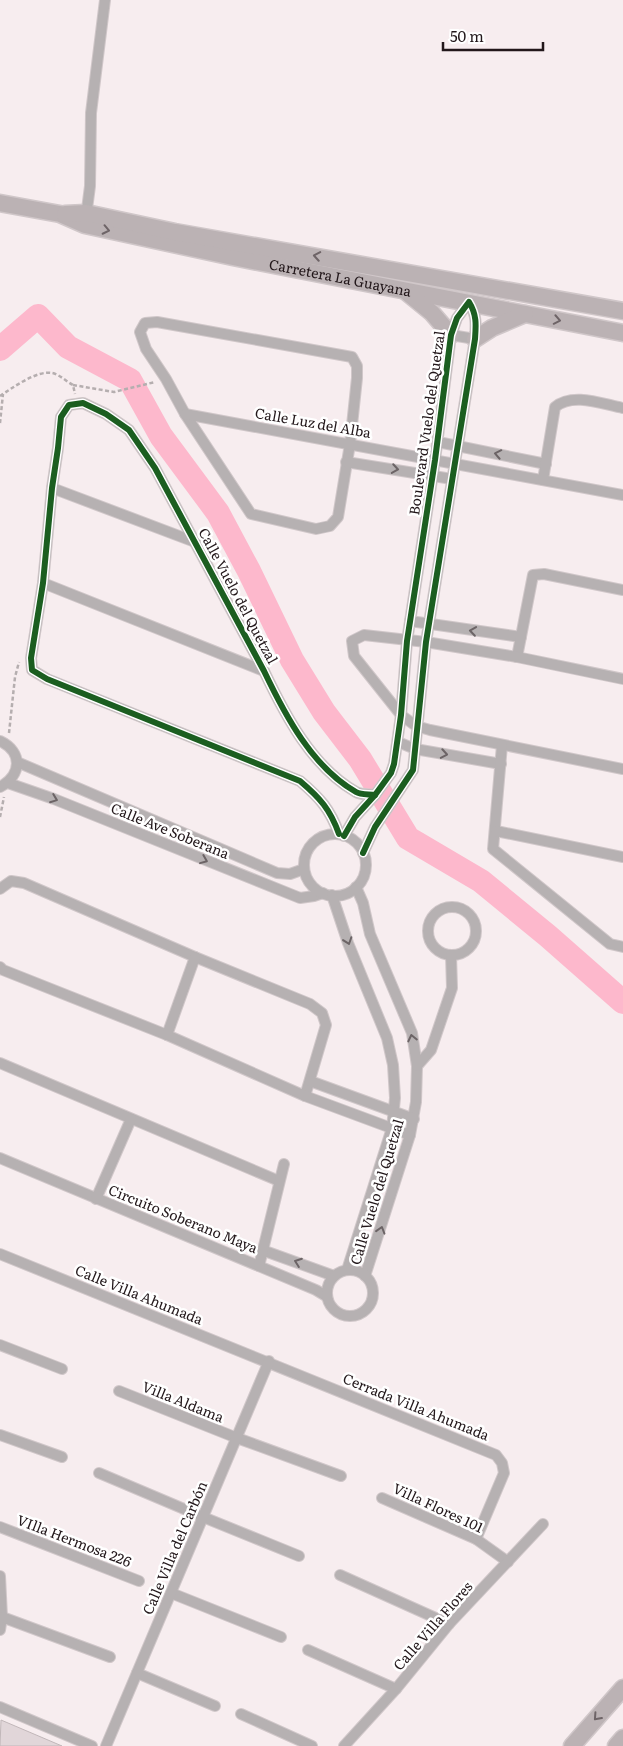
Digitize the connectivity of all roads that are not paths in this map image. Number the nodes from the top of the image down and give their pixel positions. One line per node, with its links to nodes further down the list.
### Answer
1 (105, 0): 3 (street)
2 (0, 203): 3 (main road, Carretera La Guayana)
3 (85, 219): 4 (main road, Carretera La Guayana, one-way to 3); 5 (main road, Carretera La Guayana, one-way to 5)
4 (340, 260): 6 (main road); 7 (main road, Carretera La Guayana)
5 (403, 290): 6 (main road, Carretera La Guayana); 10 (main road)
6 (469, 302): 7 (main road); 8 (main road, Carretera La Guayana); 10 (street, Boulevard Vuelo del Quetzal); 11 (street)
7 (623, 312)
8 (525, 314): 9 (main road, Carretera La Guayana, one-way to 9); 11 (main road)
9 (623, 333)
10 (451, 335): 11 (street); 14 (street, Boulevard Vuelo del Quetzal)
11 (475, 339): 16 (street)
12 (623, 408): 20 (street)
13 (185, 414): 15 (street, Calle Luz del Alba); 15 (street); 18 (street)
14 (438, 442): 16 (street); 17 (street, Boulevard Vuelo del Quetzal)
15 (350, 444): 17 (street, Calle Luz del Alba); 18 (street)
16 (456, 446): 19 (street); 20 (street, one-way to 16)
17 (435, 460): 19 (street, Calle Luz del Alba); 21 (street, Boulevard Vuelo del Quetzal)
18 (346, 462): 21 (street, one-way to 21)
19 (454, 463): 22 (street); 23 (street, Calle Luz del Alba)
20 (546, 464): 23 (street)
21 (432, 475): 22 (street); 29 (street, Boulevard Vuelo del Quetzal)
22 (452, 478): 30 (street)
23 (543, 480): 25 (street, Calle Luz del Alba)
24 (52, 488): 26 (street); 26 (street, Calle Vuelo del Quetzal); 27 (street)
25 (623, 495)
26 (196, 542): 35 (street, Calle Vuelo del Quetzal)
27 (43, 583): 35 (street); 49 (street)
28 (623, 590): 31 (street)
29 (410, 620): 30 (street); 32 (street, Boulevard Vuelo del Quetzal)
30 (430, 624): 31 (street, one-way to 30); 33 (street)
31 (521, 638): 34 (street)
32 (407, 640): 33 (street); 37 (street, Boulevard Vuelo del Quetzal); 37 (street)
33 (426, 642): 34 (street); 38 (street)
34 (517, 657): 36 (street)
35 (264, 671): 47 (street, Calle Vuelo del Quetzal)
36 (623, 679)
37 (401, 715): 38 (street); 39 (street, Boulevard Vuelo del Quetzal)
38 (416, 726): 41 (street); 42 (street)
39 (398, 742): 42 (street); 47 (street, Boulevard Vuelo del Quetzal)
40 (4, 743): 43 (street)
41 (502, 745): 44 (street); 45 (street)
42 (415, 749): 44 (street, one-way to 44); 50 (street)
43 (17, 762): 46 (street); 52 (street, Calle Ave Soberana)
44 (501, 764): 48 (street)
45 (623, 769)
46 (4, 785): 55 (street, Calle Ave Soberana, one-way to 55)
47 (375, 795): 49 (street, Boulevard Vuelo del Quetzal)
48 (496, 831): 51 (street); 56 (street)
49 (341, 835): 50 (street); 52 (street)
50 (364, 853): 53 (street)
51 (623, 857)
52 (304, 869): 55 (street)
53 (356, 887): 55 (street); 62 (street, Calle Vuelo del Quetzal, one-way to 53)
54 (0, 890): 58 (street)
55 (327, 894): 65 (street, Calle Vuelo del Quetzal, one-way to 65)
56 (623, 947)
57 (451, 954): 57 (street); 62 (street)
58 (195, 957): 60 (street); 63 (street)
59 (0, 967): 60 (street)
60 (166, 1035): 64 (street)
61 (0, 1064): 66 (street)
62 (418, 1066): 67 (street, Calle Vuelo del Quetzal)
63 (310, 1081): 64 (street); 65 (street)
64 (305, 1096): 68 (street)
65 (394, 1113): 67 (street); 68 (street, Calle Vuelo del Quetzal)
66 (131, 1119): 72 (street); 73 (street, Circuito Soberano Maya)
67 (414, 1120): 69 (street, Calle Vuelo del Quetzal)
68 (392, 1128): 69 (street); 77 (street, Calle Vuelo del Quetzal)
69 (410, 1135): 79 (street, Calle Vuelo del Quetzal, one-way to 69)
70 (0, 1158): 73 (street, Circuito Soberano Maya)
71 (284, 1164): 72 (street, Circuito Soberano Maya)
72 (280, 1181): 74 (street, Circuito Soberano Maya)
73 (96, 1198): 76 (street, Circuito Soberano Maya)
74 (262, 1250): 76 (street, Circuito Soberano Maya); 78 (street, Circuito Soberano Maya, one-way to 74)
75 (0, 1254): 82 (street, Calle Villa Ahumada)
76 (259, 1266): 80 (street, Circuito Soberano Maya)
77 (347, 1270): 78 (street); 79 (street)
78 (334, 1276): 80 (street)
79 (365, 1276): 80 (street)
80 (326, 1296)
81 (0, 1345): 83 (street)
82 (269, 1361): 86 (street, Calle Villa del Carbón); 94 (street, Cerrada Villa Ahumada)
83 (62, 1369)
84 (119, 1391): 86 (street, Villa Aldama)
85 (0, 1434): 87 (street)
86 (236, 1438): 89 (street, Villa Aldama); 91 (street, Calle Villa del Carbón)
87 (62, 1457)
88 (99, 1473): 91 (street)
89 (341, 1476)
90 (382, 1498): 94 (street, Villa Flores 101)
91 (203, 1517): 95 (street); 100 (street, Calle Villa del Carbón)
92 (543, 1524): 96 (street, Calle Villa Flores)
93 (0, 1527): 99 (street, VIlla Hermosa 226)
94 (476, 1539): 96 (street, Villa Flores 101)
95 (299, 1556)
96 (508, 1562): 102 (street, Calle Villa Flores)
97 (340, 1575): 102 (street)
98 (0, 1576): 101 (street)
99 (139, 1581)
100 (171, 1593): 104 (street); 107 (street, Calle Villa del Carbón)
101 (2, 1617): 103 (street); 106 (street)
102 (449, 1624): 109 (street, Calle Villa Flores)
103 (0, 1630)
104 (281, 1637)
105 (308, 1650): 109 (street)
106 (110, 1657)
107 (137, 1673): 110 (street); 115 (street, Calle Villa del Carbón)
108 (623, 1688): 118 (main road, one-way to 118)
109 (396, 1689): 117 (street, Calle Villa Flores)
110 (215, 1706)
111 (0, 1707): 114 (street)
112 (242, 1714): 116 (street)
113 (623, 1738): 119 (main road)
114 (92, 1746)
115 (106, 1746)
116 (312, 1746)
117 (344, 1746)
118 (572, 1746)
119 (616, 1746)

